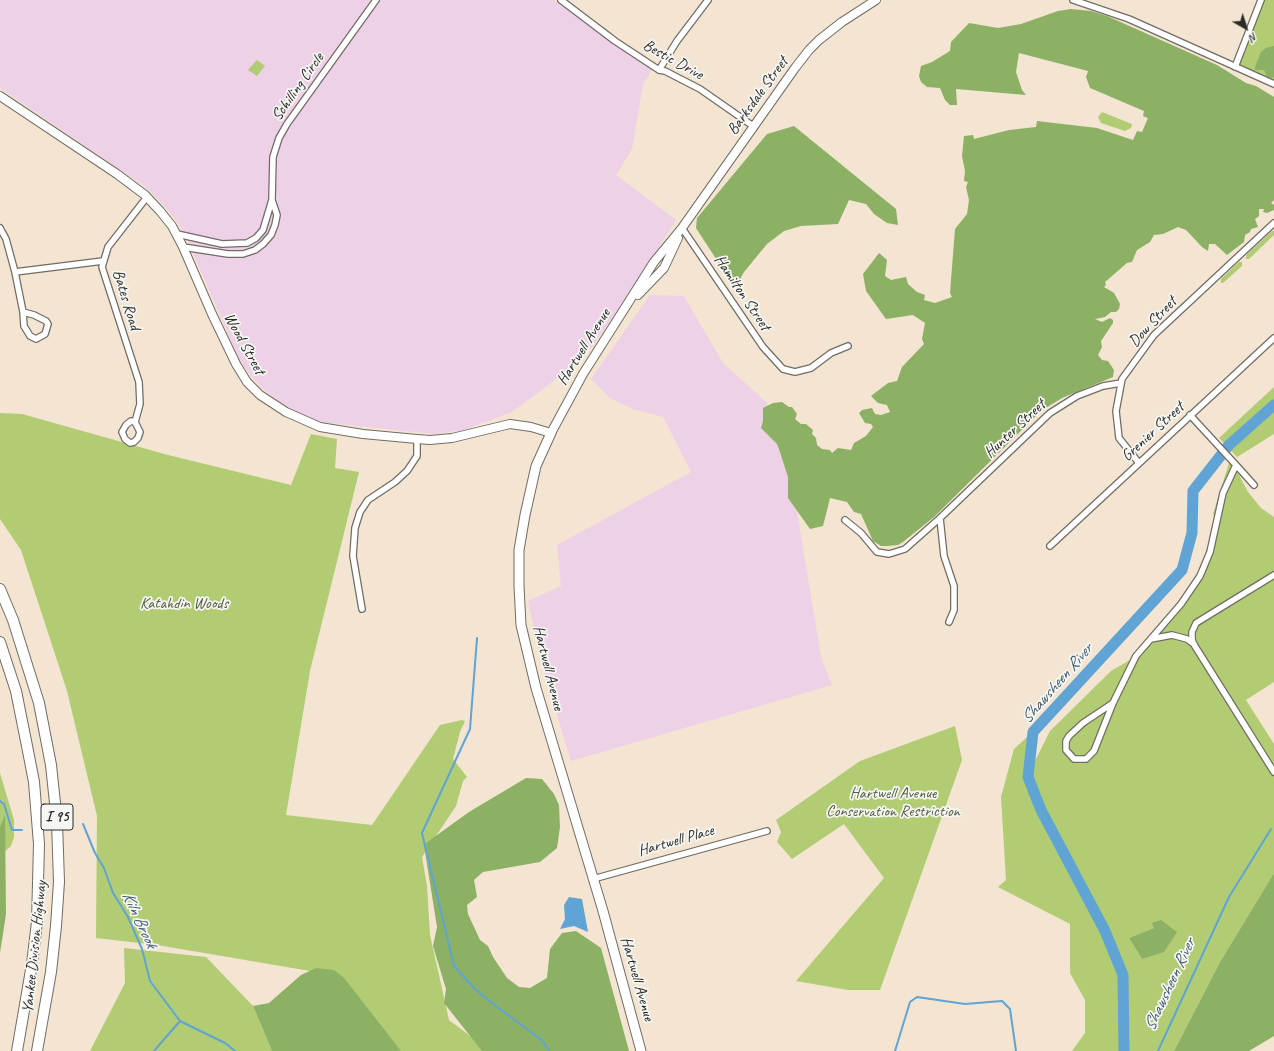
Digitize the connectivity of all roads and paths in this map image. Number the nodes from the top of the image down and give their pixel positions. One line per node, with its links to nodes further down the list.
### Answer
1 (376, 0): 13 (street, Schilling Circle)
2 (561, 0): 8 (street, Bestic Drive)
3 (708, 0): 8 (street)
4 (876, 0): 11 (street, Barksdale Street)
5 (1073, 0): 7 (street)
6 (1261, 0): 7 (street)
7 (1235, 67): 9 (street)
8 (659, 70): 11 (street, Bestic Drive)
9 (1274, 84)
10 (0, 96): 12 (street, Wood Street)
11 (753, 126): 16 (street, Barksdale Street)
12 (147, 197): 17 (street, Wood Street); 19 (street, Bates Road)
13 (272, 200): 17 (street, Schilling Circle); 18 (street, Schilling Circle)
14 (1274, 223): 27 (street, Dow Street)
15 (0, 228): 22 (street)
16 (682, 228): 20 (street, Barksdale Street); 21 (street, Barksdale Street); 26 (street, Hamilton Street)
17 (177, 234): 18 (street, Wood Street)
18 (183, 247): 31 (street, Wood Street)
19 (104, 261): 22 (street); 29 (street, Bates Road)
20 (654, 262): 23 (street, Hartwell Avenue)
21 (664, 268): 23 (street, Hartwell Avenue)
22 (15, 272): 24 (street)
23 (628, 306): 30 (street, Hartwell Avenue)
24 (23, 312): 24 (street)
25 (1274, 338): 28 (street, Grenier Street)
26 (848, 346)
27 (1121, 383): 32 (street, Dow Street); 35 (street, Hunter Street)
28 (1190, 415): 32 (street, Grenier Street); 33 (street)
29 (135, 422)
30 (551, 432): 31 (street, Wood Street); 48 (main road, Hartwell Avenue)
31 (417, 439): 40 (street)
32 (1140, 462): 37 (street, Grenier Street)
33 (1236, 465): 34 (street); 42 (street)
34 (1254, 485)
35 (940, 518): 36 (street, Hunter Street); 41 (street)
36 (845, 520)
37 (1050, 546)
38 (1274, 575): 44 (street)
39 (0, 589): 50 (highway, Yankee Division Highway / I 95)
40 (362, 609)
41 (949, 622)
42 (1149, 640): 44 (street); 45 (street)
43 (0, 642): 49 (highway, Yankee Division Highway / I 95)
44 (1194, 644): 46 (street)
45 (1114, 704): 45 (street)
46 (1274, 772)
47 (767, 831): 48 (street, Hartwell Place)
48 (593, 878): 51 (main road, Hartwell Avenue)
49 (17, 1051)
50 (37, 1051)
51 (641, 1051)

